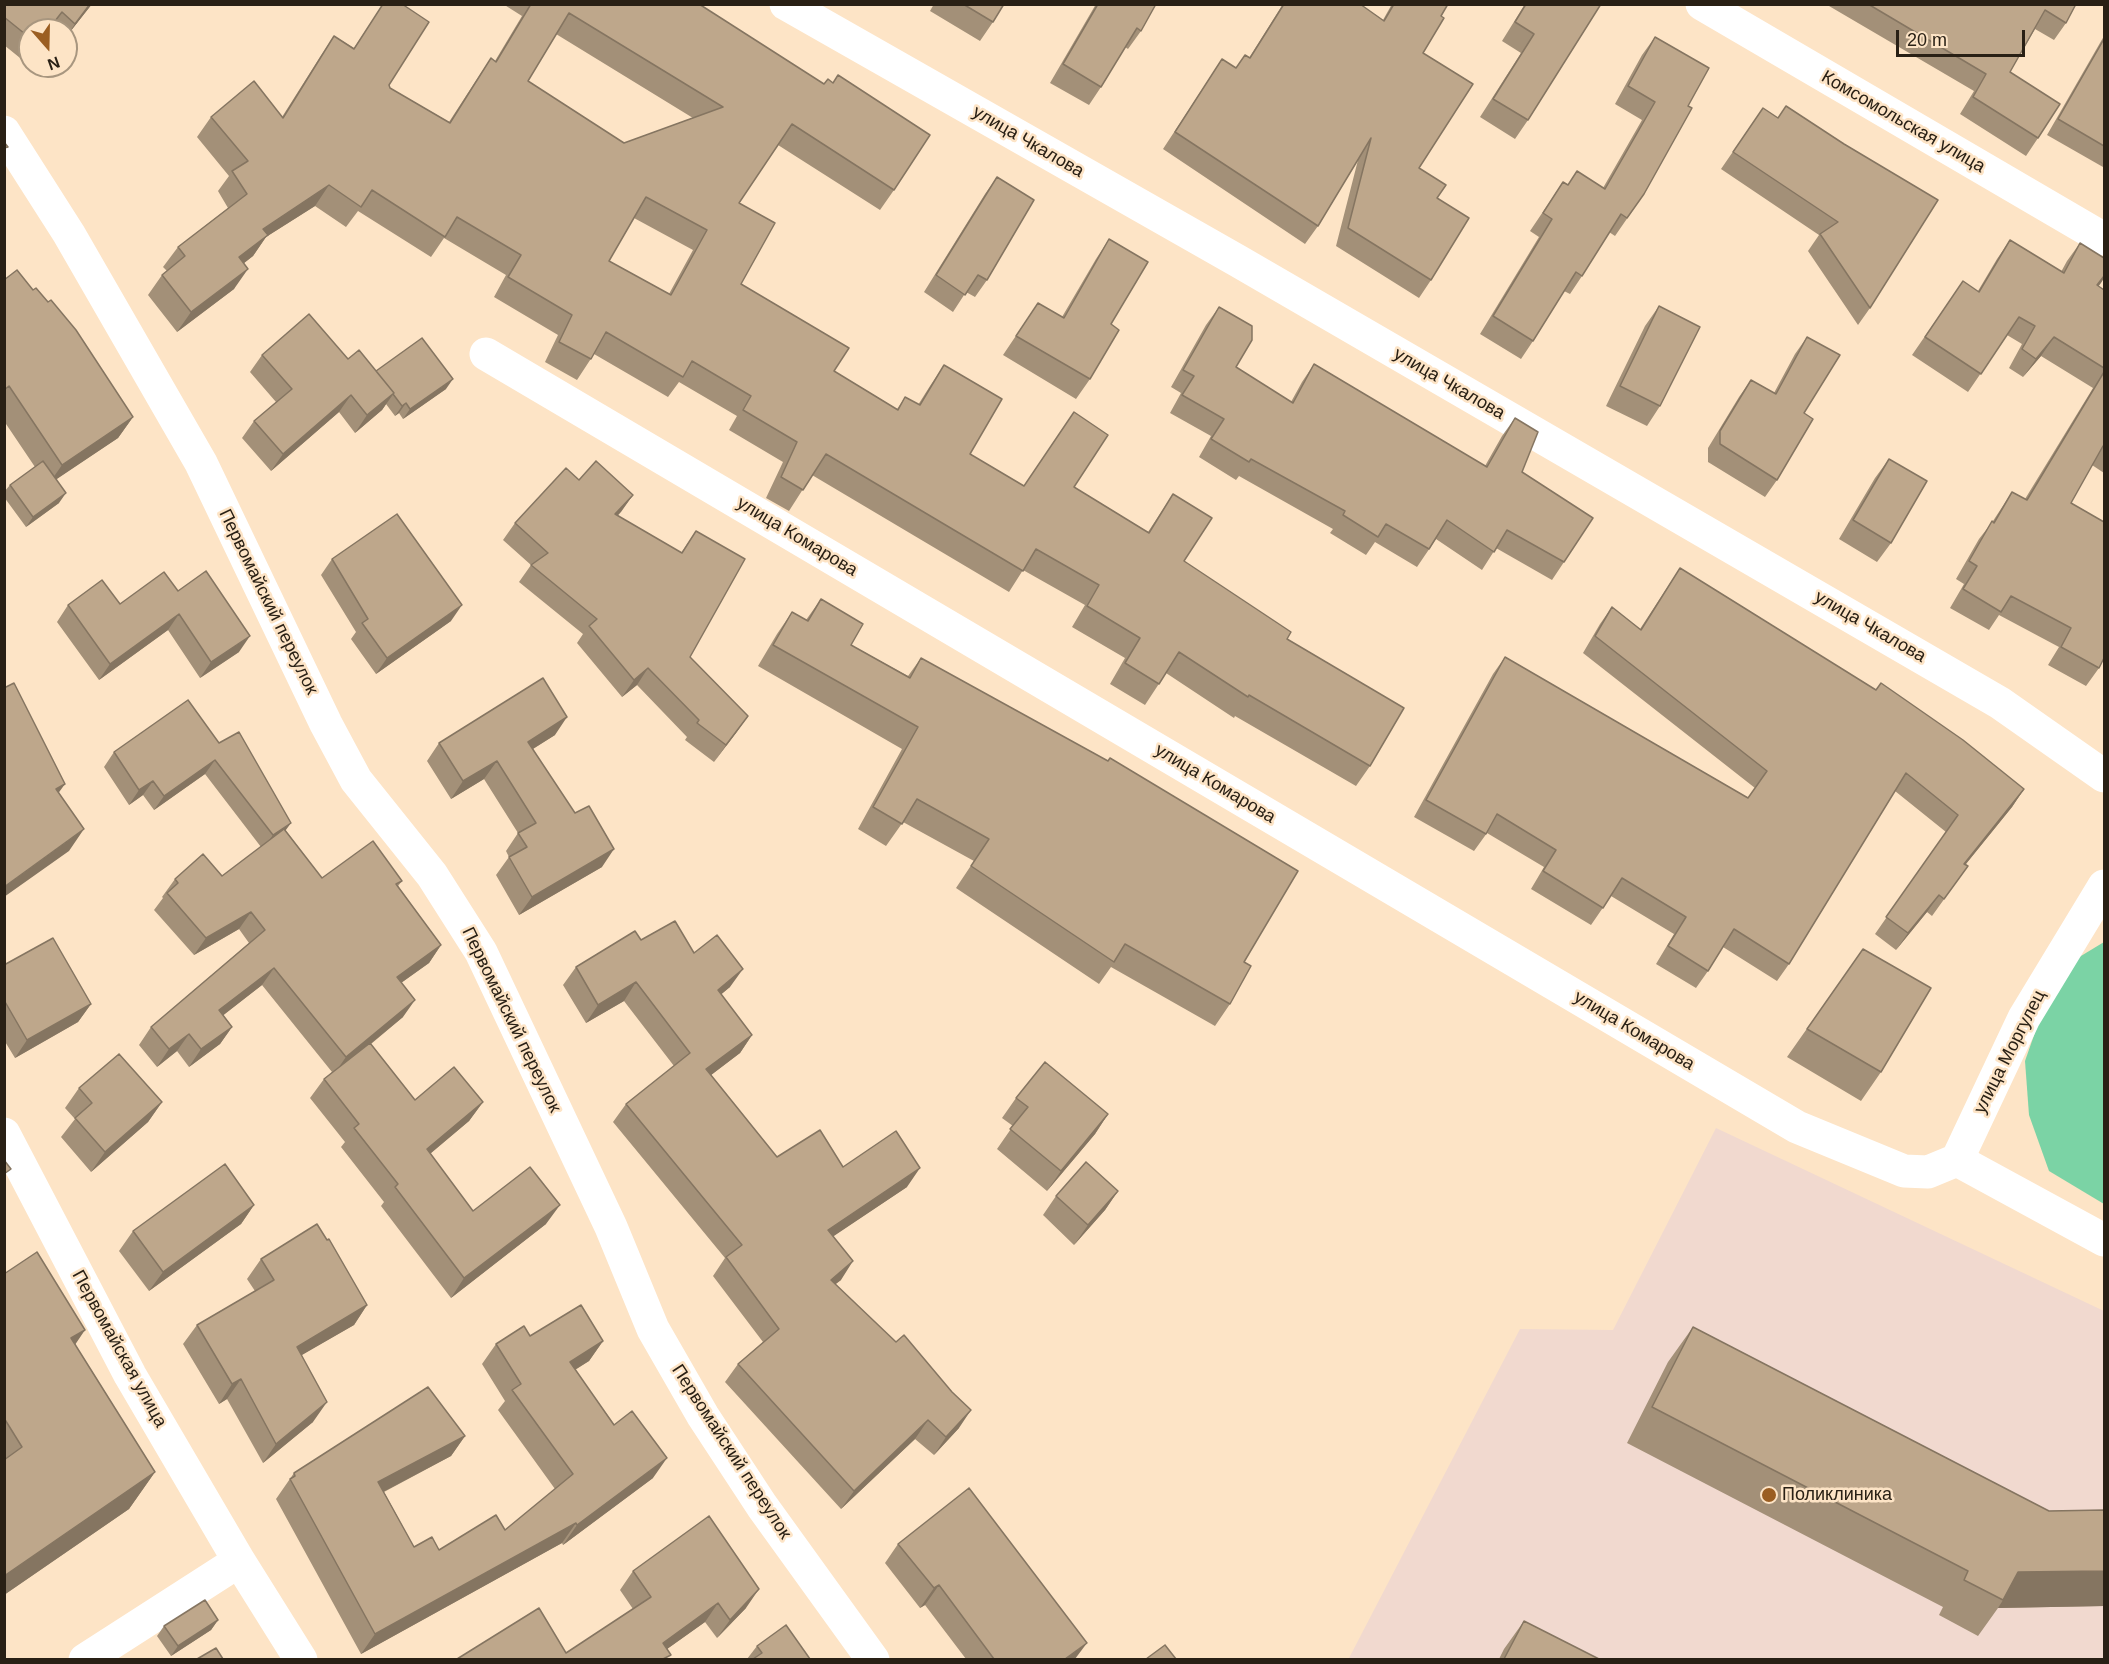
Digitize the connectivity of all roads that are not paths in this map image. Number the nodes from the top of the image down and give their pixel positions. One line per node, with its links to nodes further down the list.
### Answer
1 (786, 4): 6 (street, улица Чкалова)
2 (1702, 4): 4 (street, Комсомольская улица)
3 (4, 132): 14 (street, Первомайский переулок)
4 (2104, 239)
5 (486, 354): 9 (street, улица Комарова)
6 (2104, 776)
7 (2104, 886): 9 (street, улица Моргулец)
8 (4, 1134): 11 (street, Первомайская улица)
9 (1957, 1160): 10 (street)
10 (2104, 1240)
11 (240, 1561): 12 (street); 13 (street, Первомайская улица)
12 (85, 1659)
13 (301, 1659)
14 (873, 1659)

